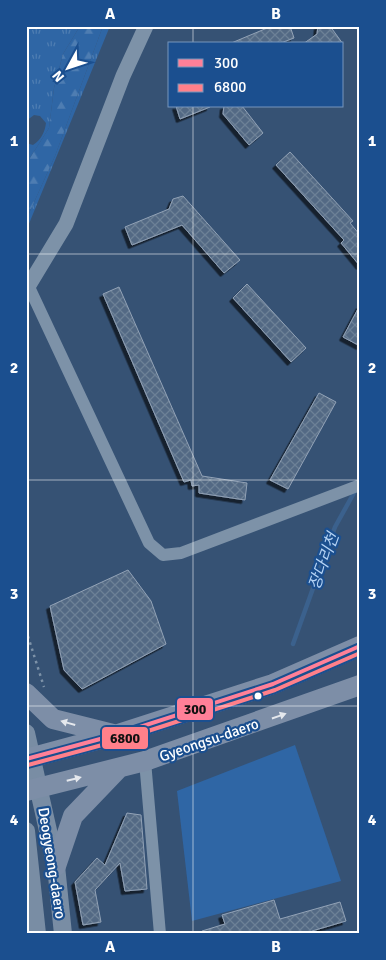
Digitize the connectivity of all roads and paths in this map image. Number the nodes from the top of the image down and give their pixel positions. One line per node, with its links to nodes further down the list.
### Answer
1 (146, 26): 2 (street)
2 (28, 288): 3 (street)
3 (360, 486)
4 (26, 630): 8 (path)
5 (360, 646): 10 (main road)
6 (360, 685): 12 (main road, Gyeongsu-daero, one-way to 6)
7 (26, 693): 10 (main road, one-way to 7)
8 (46, 695)
9 (26, 734): 11 (main road, Deogyeong-daero)
10 (115, 735): 11 (main road)
11 (29, 758): 14 (main road, Deogyeong-daero)
12 (145, 762): 13 (main road, Gyeongsu-daero); 19 (street)
13 (119, 768): 14 (main road, Gyeongsu-daero, one-way to 13); 16 (main road)
14 (33, 789): 16 (main road, Deogyeong-daero)
15 (26, 831): 17 (main road)
16 (56, 866): 18 (main road, Deogyeong-daero)
17 (38, 934)
18 (63, 934)
19 (160, 934)

